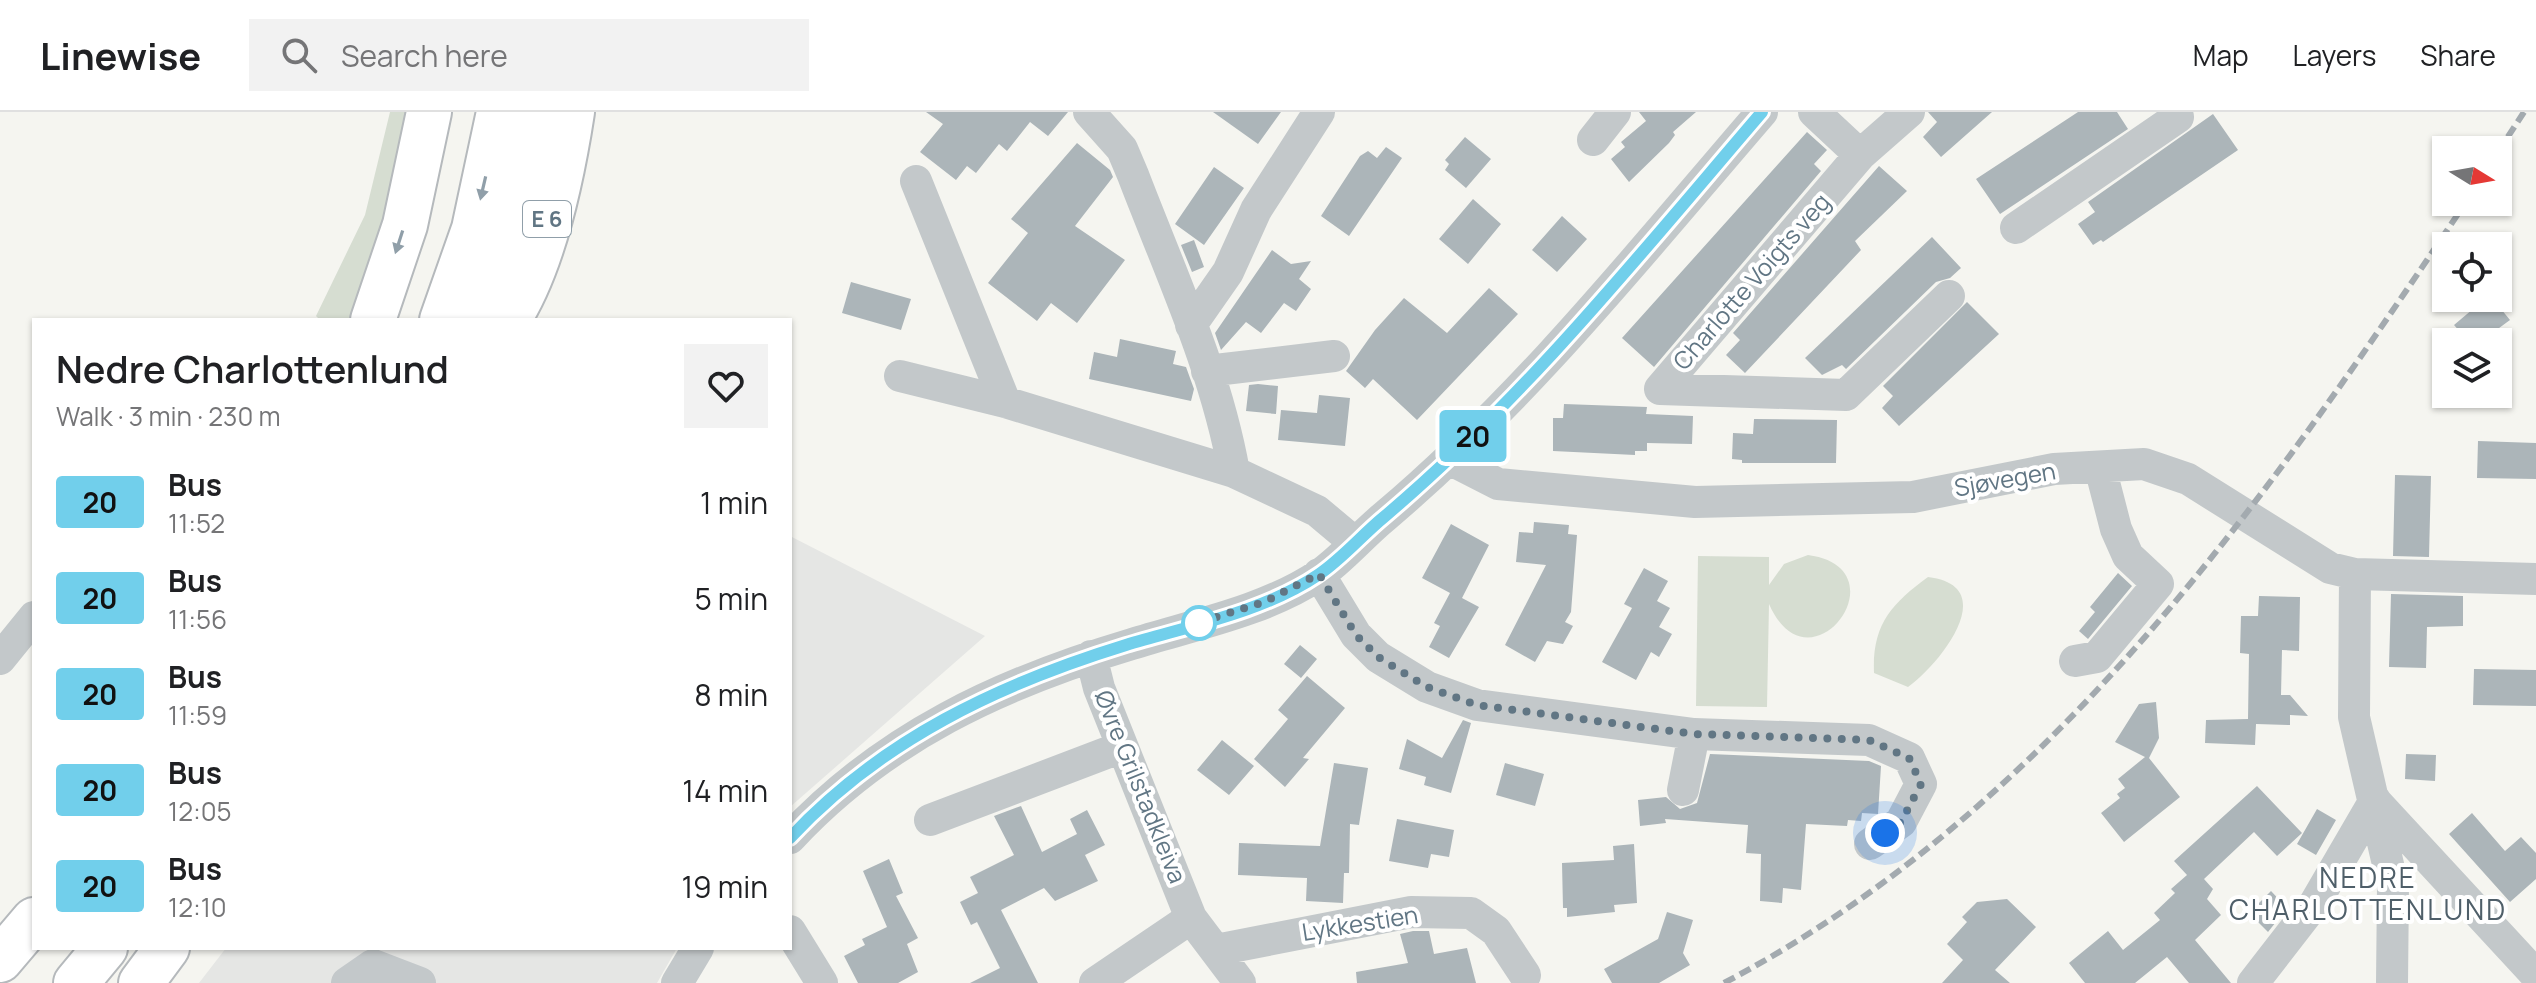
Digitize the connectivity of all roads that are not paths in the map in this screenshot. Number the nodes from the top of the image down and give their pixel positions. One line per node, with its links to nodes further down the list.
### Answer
1 (429, 112): 18 (highway, one-way to 18)
2 (499, 112): 19 (highway, one-way to 19)
3 (535, 112): 20 (highway, E 6)
4 (572, 112): 21 (highway, E 6)
5 (602, 112): 22 (highway, E 6)
6 (1089, 112): 23 (street)
7 (1319, 112): 23 (street)
8 (1615, 112): 13 (street)
9 (1762, 112): 28 (street)
10 (1814, 112): 14 (street)
11 (1909, 112): 14 (street, Charlotte Voigts veg)
12 (2180, 114): 16 (street)
13 (1593, 140)
14 (1860, 155): 17 (street, Charlotte Voigts veg)
15 (916, 181): 27 (street)
16 (2016, 228)
17 (1949, 296)
18 (374, 318)
19 (443, 318)
20 (483, 318)
21 (509, 318)
22 (544, 318)
23 (1191, 325): 25 (street)
24 (1334, 356): 25 (street)
25 (1207, 371): 30 (street)
26 (900, 376): 27 (street)
27 (1005, 402): 30 (street)
28 (1451, 460): 29 (street, Sjøvegen); 31 (street)
29 (2100, 467): 33 (street, Sjøvegen); 38 (street)
30 (1234, 472): 31 (street)
31 (1354, 542): 32 (street)
32 (1319, 574): 36 (street); 39 (street)
33 (2355, 574): 34 (street, Sjøvegen); 42 (street)
34 (2536, 579)
35 (32, 619): 37 (street)
36 (1091, 656): 40 (street, Øvre Grilstadkleiva); 44 (street)
37 (0, 659)
38 (2075, 661)
39 (1694, 734): 41 (street); 45 (street)
40 (1122, 747): 43 (street); 46 (street, Øvre Grilstadkleiva)
41 (1683, 790)
42 (2375, 800): 55 (street); 64 (street); 65 (street)
43 (930, 820)
44 (792, 836)
45 (1870, 844)
46 (1191, 918): 52 (street, Øvre Grilstadkleiva); 62 (street)
47 (32, 922): 53 (highway)
48 (792, 934): 61 (street)
49 (103, 950): 56 (highway)
50 (166, 950): 57 (highway)
51 (697, 950): 60 (street)
52 (1216, 950): 54 (street, Lykkestien); 63 (street, Øvre Grilstadkleiva)
53 (0, 960)
54 (1525, 975)
55 (2536, 975)
56 (76, 983)
57 (141, 983)
58 (347, 983): 59 (street)
59 (420, 983)
60 (677, 983)
61 (822, 983)
62 (1095, 983)
63 (1240, 983)
64 (2253, 983)
65 (2392, 983)

